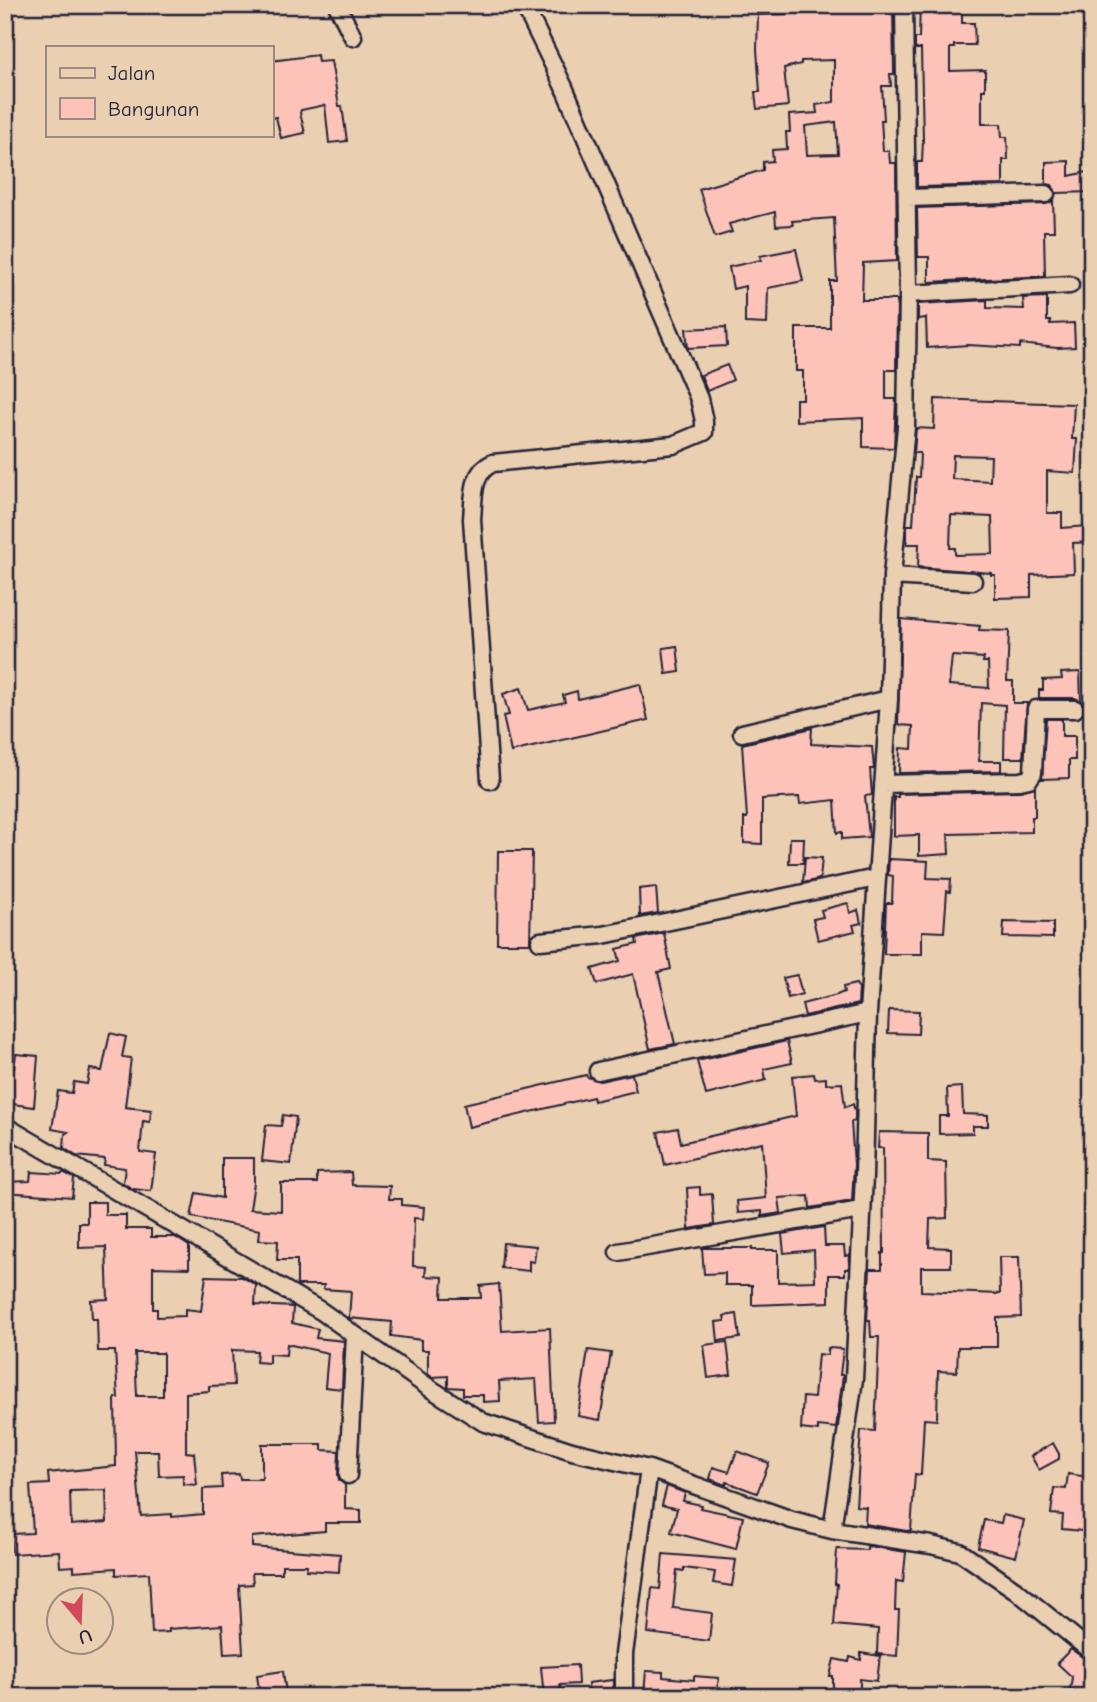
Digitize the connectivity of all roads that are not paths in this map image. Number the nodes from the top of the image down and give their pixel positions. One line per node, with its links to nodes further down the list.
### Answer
1 (337, 5): 4 (street)
2 (524, 5): 14 (street)
3 (904, 5): 6 (street)
4 (353, 37)
5 (1046, 194): 6 (street)
6 (907, 198): 8 (street)
7 (1070, 285): 8 (street)
8 (908, 294): 9 (street)
9 (891, 576): 10 (street); 11 (street)
10 (973, 581)
11 (889, 699): 13 (street); 15 (street)
12 (1075, 709): 15 (street)
13 (742, 733)
14 (490, 779)
15 (883, 784): 16 (street)
16 (876, 878): 17 (street); 18 (street)
17 (540, 941)
18 (869, 1013): 19 (street); 21 (street)
19 (598, 1072)
20 (5, 1126): 23 (street)
21 (861, 1210): 22 (street); 26 (street)
22 (618, 1252)
23 (355, 1335): 24 (street); 25 (street)
24 (649, 1469): 26 (street); 28 (street)
25 (348, 1475)
26 (832, 1530): 27 (street)
27 (1092, 1652)
28 (624, 1697)

